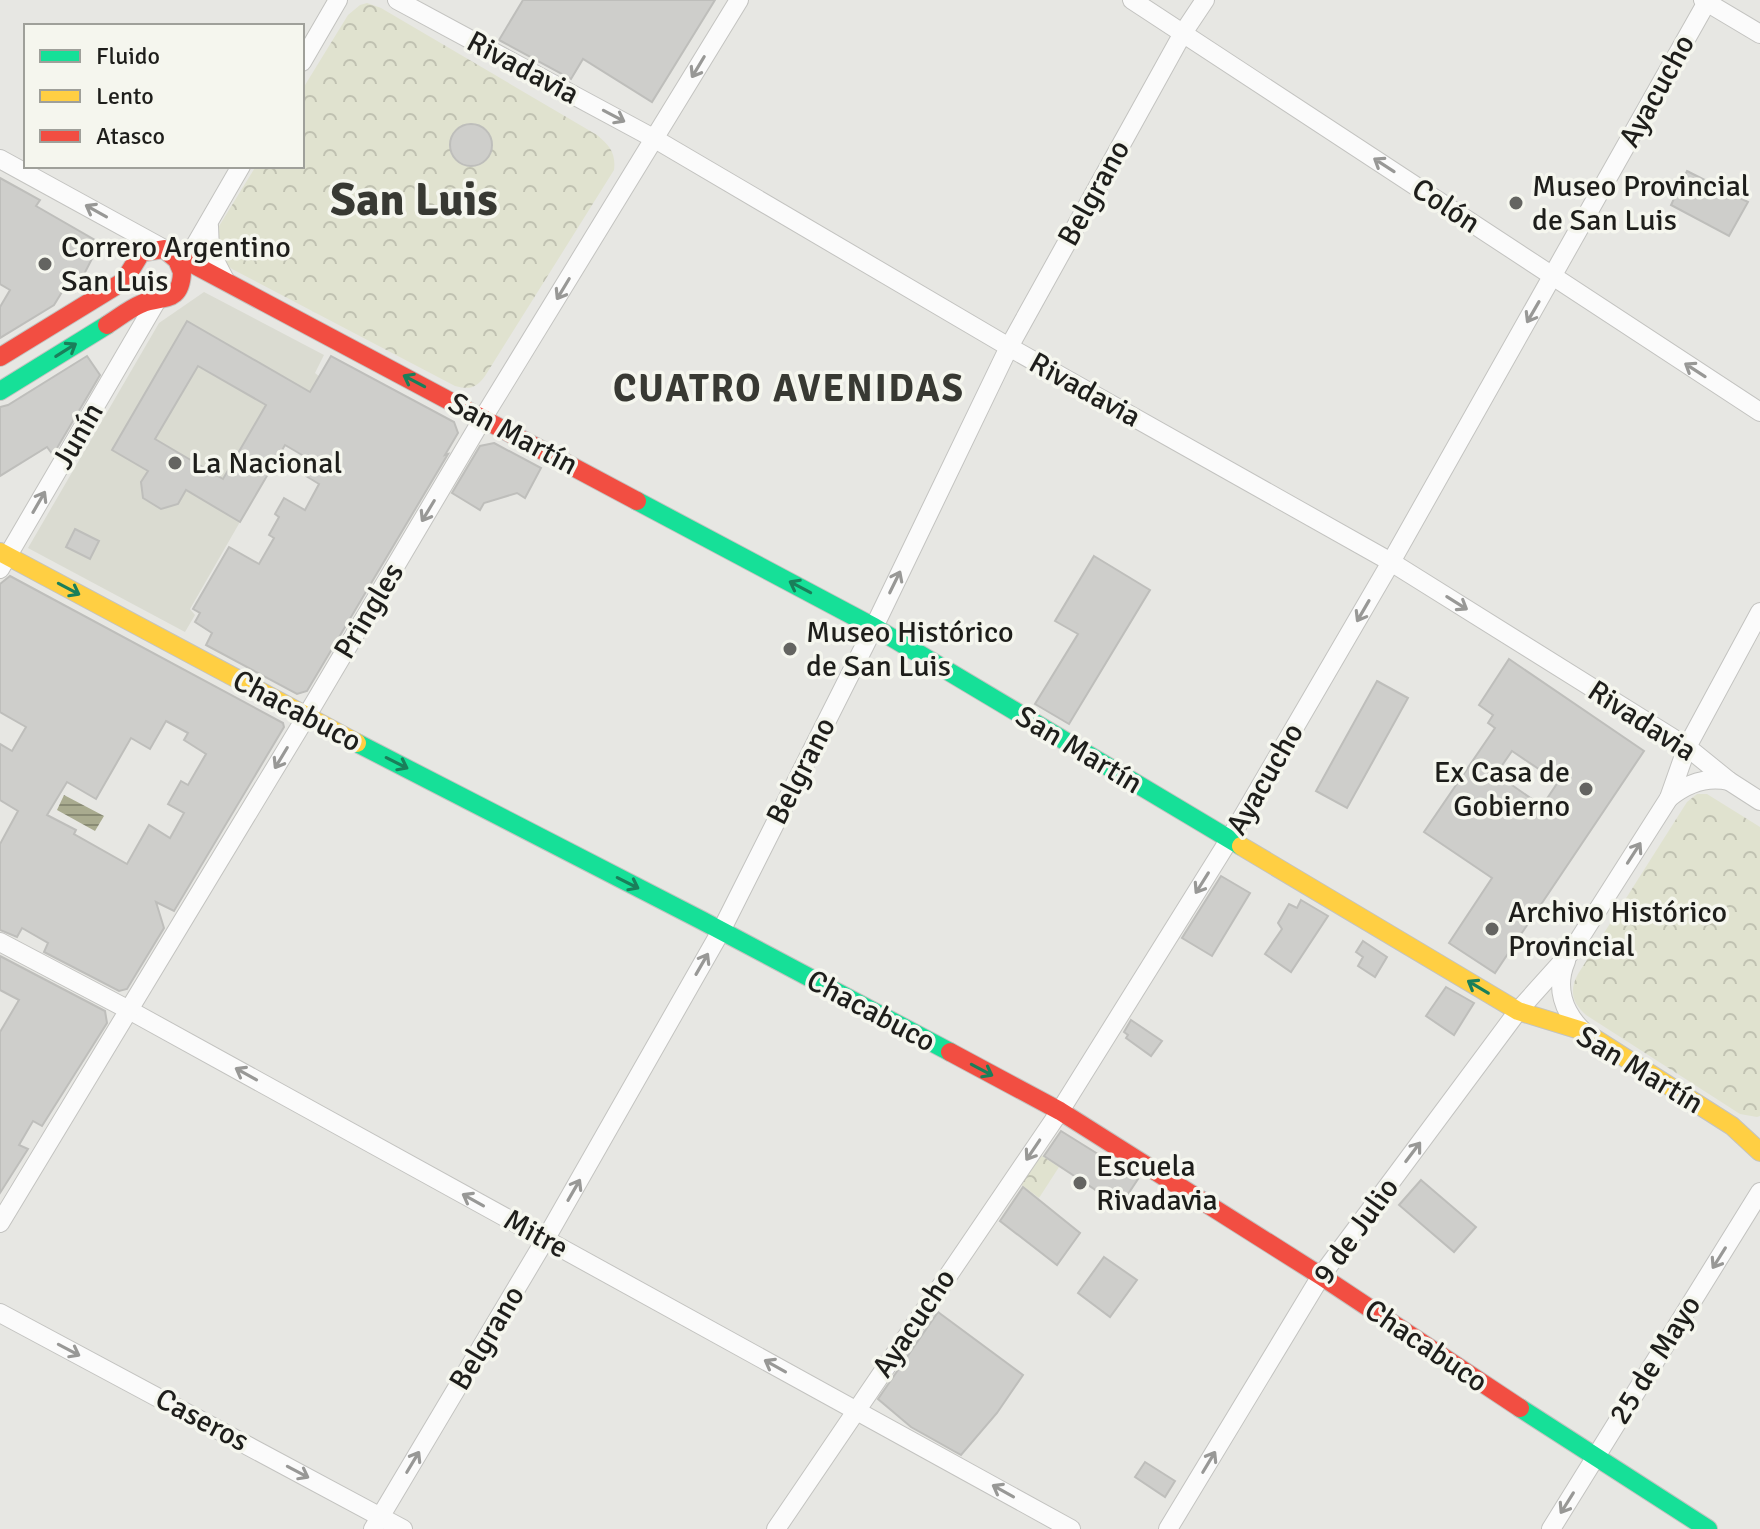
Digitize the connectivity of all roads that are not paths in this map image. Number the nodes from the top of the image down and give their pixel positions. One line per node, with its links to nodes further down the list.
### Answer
1 (338, 0): 9 (street)
2 (397, 0): 10 (street, Rivadavia, one-way to 10)
3 (739, 0): 10 (street, Pringles, one-way to 10)
4 (1132, 0): 7 (street, Colón)
5 (1205, 0): 7 (street, Belgrano)
6 (1706, 1): 8 (street); 15 (street, Ayacucho)
7 (1183, 33): 15 (street, Colón, one-way to 7); 18 (street, Belgrano)
8 (1760, 34)
9 (304, 59)
10 (655, 139): 18 (street, Rivadavia); 22 (street, Pringles, one-way to 22)
11 (0, 159): 14 (street, San Martín, one-way to 11)
12 (240, 168): 13 (street)
13 (212, 216): 14 (street); 16 (street)
14 (176, 258): 16 (street, San Martín); 17 (street); 19 (street)
15 (1554, 277): 21 (street, Colón, one-way to 15); 24 (street, Ayacucho, one-way to 24)
16 (227, 282): 22 (street, San Martín, one-way to 16)
17 (156, 302): 20 (street, one-way to 17); 23 (street, Junín, one-way to 17)
18 (1009, 347): 24 (street, Rivadavia); 26 (street, Belgrano, one-way to 18)
19 (0, 357)
20 (0, 391)
21 (1760, 412)
22 (483, 418): 26 (street, San Martín, one-way to 22); 27 (street, Pringles, one-way to 27)
23 (3, 559): 27 (street, Chacabuco, one-way to 27)
24 (1391, 562): 28 (street, Rivadavia, one-way to 28); 32 (street, Ayacucho, one-way to 32)
25 (1760, 612): 28 (street, 9 de Julio)
26 (874, 627): 32 (street, San Martín); 33 (street, Belgrano)
27 (306, 717): 33 (street, Chacabuco, one-way to 33); 36 (street, Pringles, one-way to 36)
28 (1687, 747): 29 (street, Rivadavia); 30 (street, 9 de Julio)
29 (1729, 781): 30 (street); 31 (street, Rivadavia)
30 (1669, 798): 35 (street, 9 de Julio, one-way to 30)
31 (1760, 801)
32 (1229, 840): 37 (street, San Martín, one-way to 32); 39 (street, Ayacucho, one-way to 39)
33 (721, 931): 39 (street, Chacabuco, one-way to 39); 45 (street, Belgrano, one-way to 33)
34 (0, 942): 36 (street, Mitre)
35 (1571, 952): 37 (street, 9 de Julio); 38 (street, 9 de Julio)
36 (129, 1010): 44 (street, Pringles); 45 (street, Mitre, one-way to 36)
37 (1518, 1011): 38 (street, San Martín); 46 (street, 9 de Julio, one-way to 37)
38 (1583, 1031): 40 (street, San Martín)
39 (1060, 1111): 46 (street, Chacabuco); 48 (street, Ayacucho, one-way to 48)
40 (1732, 1126): 41 (street); 42 (street, San Martín)
41 (1760, 1131)
42 (1760, 1152)
43 (1760, 1192): 49 (street, 25 de Mayo, one-way to 49)
44 (0, 1223)
45 (545, 1240): 48 (street, Mitre, one-way to 45); 50 (street, Belgrano, one-way to 45)
46 (1321, 1276): 49 (street, Chacabuco); 54 (street, 9 de Julio, one-way to 46)
47 (0, 1313): 50 (street, Caseros, one-way to 50)
48 (855, 1409): 52 (street, Ayacucho); 53 (street, Mitre, one-way to 48)
49 (1595, 1458): 55 (street, 25 de Mayo, one-way to 55); 56 (street, Chacabuco)
50 (377, 1522): 51 (street, Caseros)
51 (403, 1529)
52 (776, 1529)
53 (1071, 1529)
54 (1168, 1529)
55 (1551, 1529)
56 (1708, 1529)

